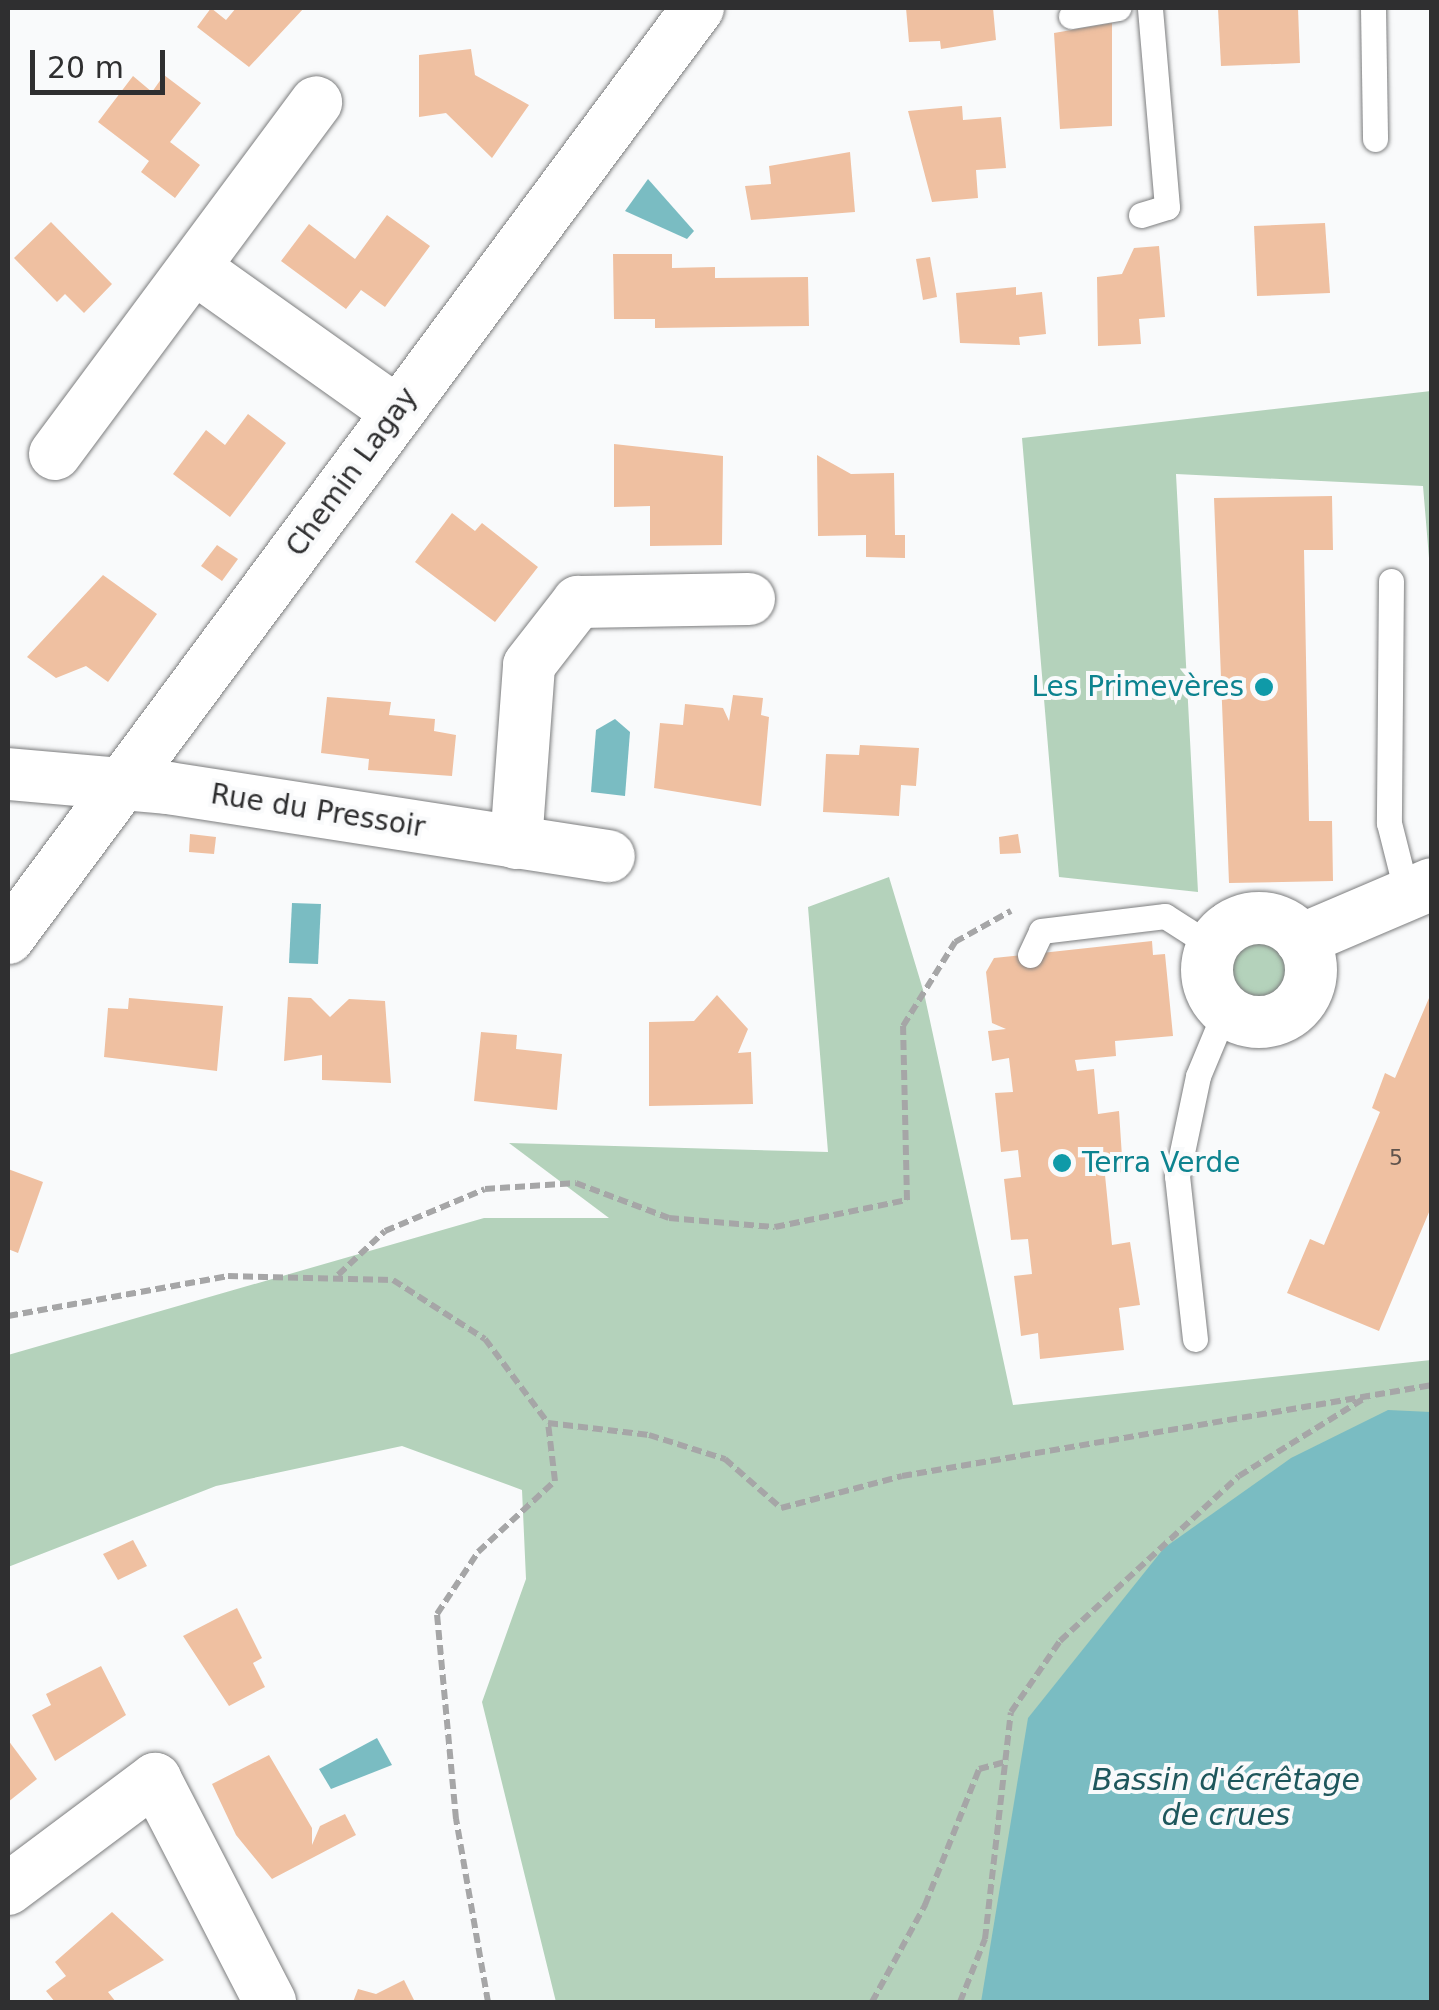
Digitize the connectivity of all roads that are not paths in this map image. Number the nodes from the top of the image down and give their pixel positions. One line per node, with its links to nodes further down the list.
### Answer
1 (698, 8): 10 (street, Chemin Lagay)
2 (1118, 8): 5 (lane)
3 (1150, 8): 8 (lane)
4 (1372, 8): 7 (lane)
5 (1070, 16)
6 (316, 102): 9 (street)
7 (1375, 140)
8 (1141, 215)
9 (196, 270): 10 (street); 11 (street)
10 (396, 411): 15 (street, Chemin Lagay)
11 (55, 454)
12 (1392, 581): 18 (lane)
13 (749, 599): 16 (street)
14 (8, 774): 15 (street, Rue du Pressoir)
15 (119, 788): 16 (street, Rue du Pressoir); 19 (street, Chemin Lagay)
16 (516, 843): 17 (street, Rue du Pressoir)
17 (609, 856)
18 (1419, 889): 20 (street)
19 (8, 938)
20 (1302, 940): 21 (street); 23 (street)
21 (1212, 946): 22 (lane); 23 (street)
22 (1030, 954)
23 (1225, 1011): 24 (lane)
24 (1195, 1339)
25 (8, 1888): 26 (street)
26 (270, 2002)

